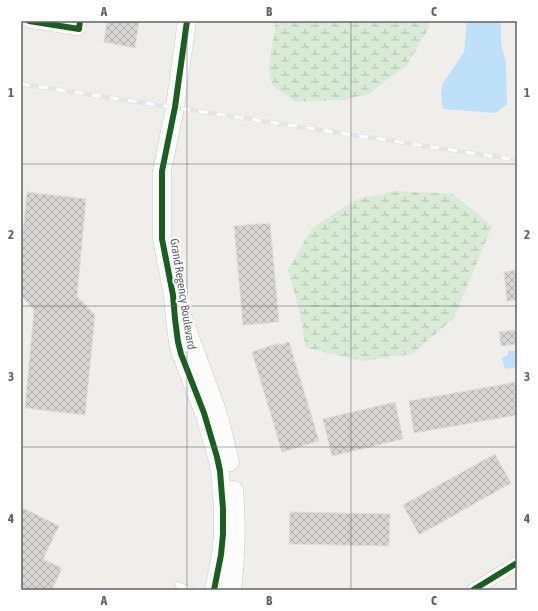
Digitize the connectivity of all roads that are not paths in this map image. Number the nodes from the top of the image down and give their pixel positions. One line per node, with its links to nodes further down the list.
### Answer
1 (30, 21): 2 (street)
2 (80, 21)
3 (188, 21): 4 (street, Grand Regency Boulevard)
4 (173, 295): 8 (street, Grand Regency Boulevard); 9 (street, Grand Regency Boulevard)
5 (517, 563): 10 (street)
6 (178, 585): 7 (lane)
7 (190, 590)
8 (214, 590)
9 (232, 590)
10 (473, 590)

